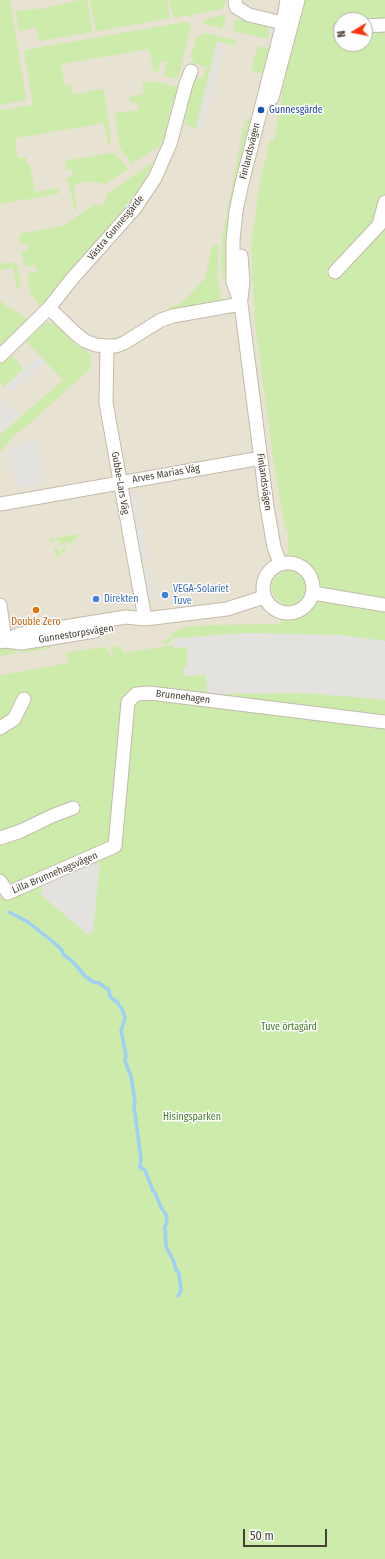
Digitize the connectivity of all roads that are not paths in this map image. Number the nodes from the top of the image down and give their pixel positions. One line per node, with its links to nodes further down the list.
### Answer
1 (235, 0): 4 (street)
2 (287, 0): 4 (street, Finlandsvägen)
3 (298, 0): 11 (street, Finlandsvägen)
4 (283, 23): 11 (street, Finlandsvägen)
5 (385, 25): 6 (street)
6 (373, 26)
7 (191, 71): 12 (street, Västra Gunnesgärde)
8 (385, 202): 9 (street)
9 (382, 228): 10 (street)
10 (335, 272)
11 (241, 304): 13 (street); 15 (street, Finlandsvägen)
12 (49, 308): 13 (street); 14 (street, Västra Gunnesgärde)
13 (108, 346): 16 (street, Gubbe-Lars Väg)
14 (0, 356)
15 (261, 458): 16 (street, Arves Marias Väg); 18 (street, Finlandsvägen)
16 (120, 482): 17 (street, Arves Marias Väg); 23 (street, Gubbe-Lars Väg)
17 (0, 504)
18 (280, 563): 19 (street); 20 (street)
19 (312, 593): 20 (street); 22 (street)
20 (264, 597): 23 (street, Gunnestorpsvägen)
21 (0, 605): 24 (street)
22 (385, 605)
23 (145, 619): 24 (street, Gunnestorpsvägen)
24 (3, 641)
25 (24, 700): 27 (street)
26 (385, 722): 30 (street, Brunnehagen)
27 (0, 728)
28 (73, 808): 29 (street)
29 (0, 838)
30 (115, 846): 31 (street, Lilla Brunnehagsvägen)
31 (0, 880)

